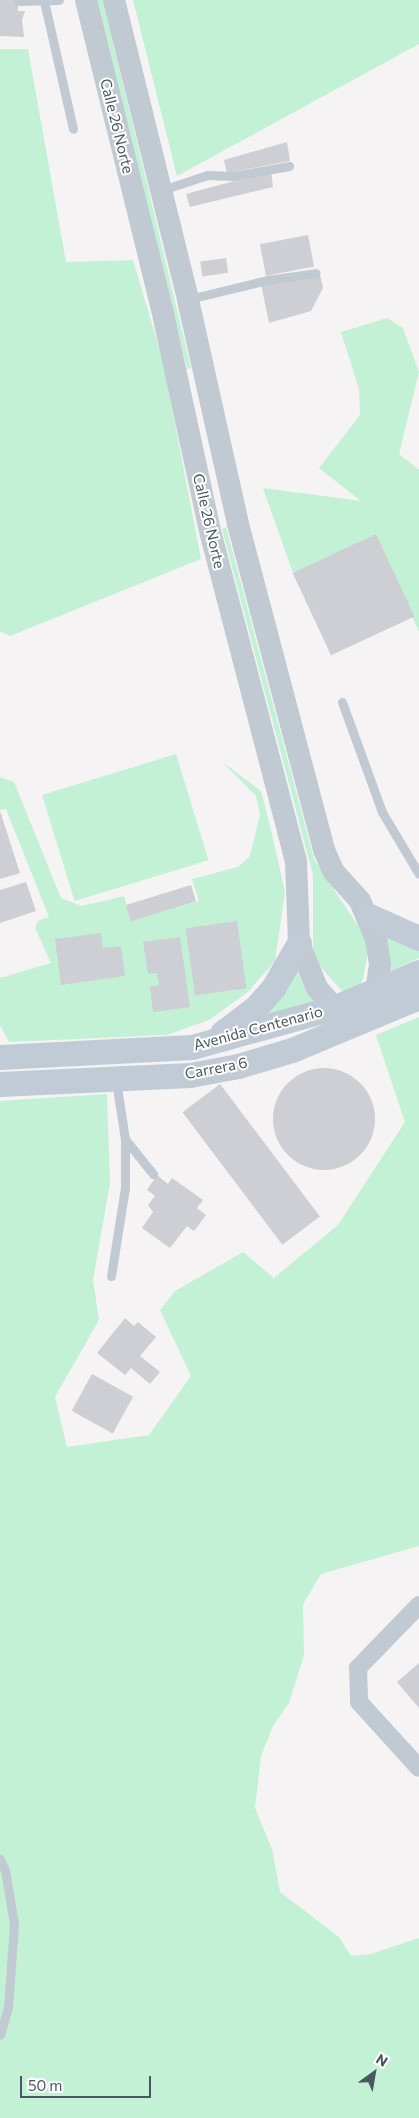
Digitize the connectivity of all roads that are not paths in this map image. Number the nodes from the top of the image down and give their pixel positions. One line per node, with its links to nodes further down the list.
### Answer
1 (59, 0): 5 (lane)
2 (86, 0): 15 (street, Calle 26 Norte)
3 (114, 0): 8 (street, Calle 26 Norte)
4 (18, 1): 5 (lane)
5 (44, 1): 6 (lane)
6 (73, 129)
7 (290, 166): 8 (lane)
8 (161, 190): 10 (street, Calle 26 Norte)
9 (316, 272): 10 (lane)
10 (189, 302): 13 (street, Calle 26 Norte)
11 (342, 702): 12 (lane)
12 (419, 874)
13 (367, 916): 14 (main road); 17 (street, Calle 26 Norte)
14 (419, 938)
15 (299, 943): 19 (street, Calle 26 Norte); 21 (main road)
16 (419, 972): 17 (main road, Avenida Centenario)
17 (378, 991): 19 (main road, Avenida Centenario); 20 (street, Calle 26 Norte)
18 (419, 997): 20 (main road, Carrera 6)
19 (333, 1008): 20 (street, Calle 26 Norte); 21 (main road, Avenida Centenario)
20 (362, 1022): 23 (main road, Carrera 6)
21 (192, 1047): 22 (main road, Avenida Centenario)
22 (0, 1057)
23 (116, 1078): 24 (main road, Carrera 6); 25 (lane)
24 (0, 1084)
25 (125, 1140): 26 (lane); 27 (lane)
26 (152, 1174)
27 (111, 1276)
28 (419, 1605): 29 (street)
29 (419, 1768)
30 (0, 1859): 31 (lane)
31 (0, 2035)

